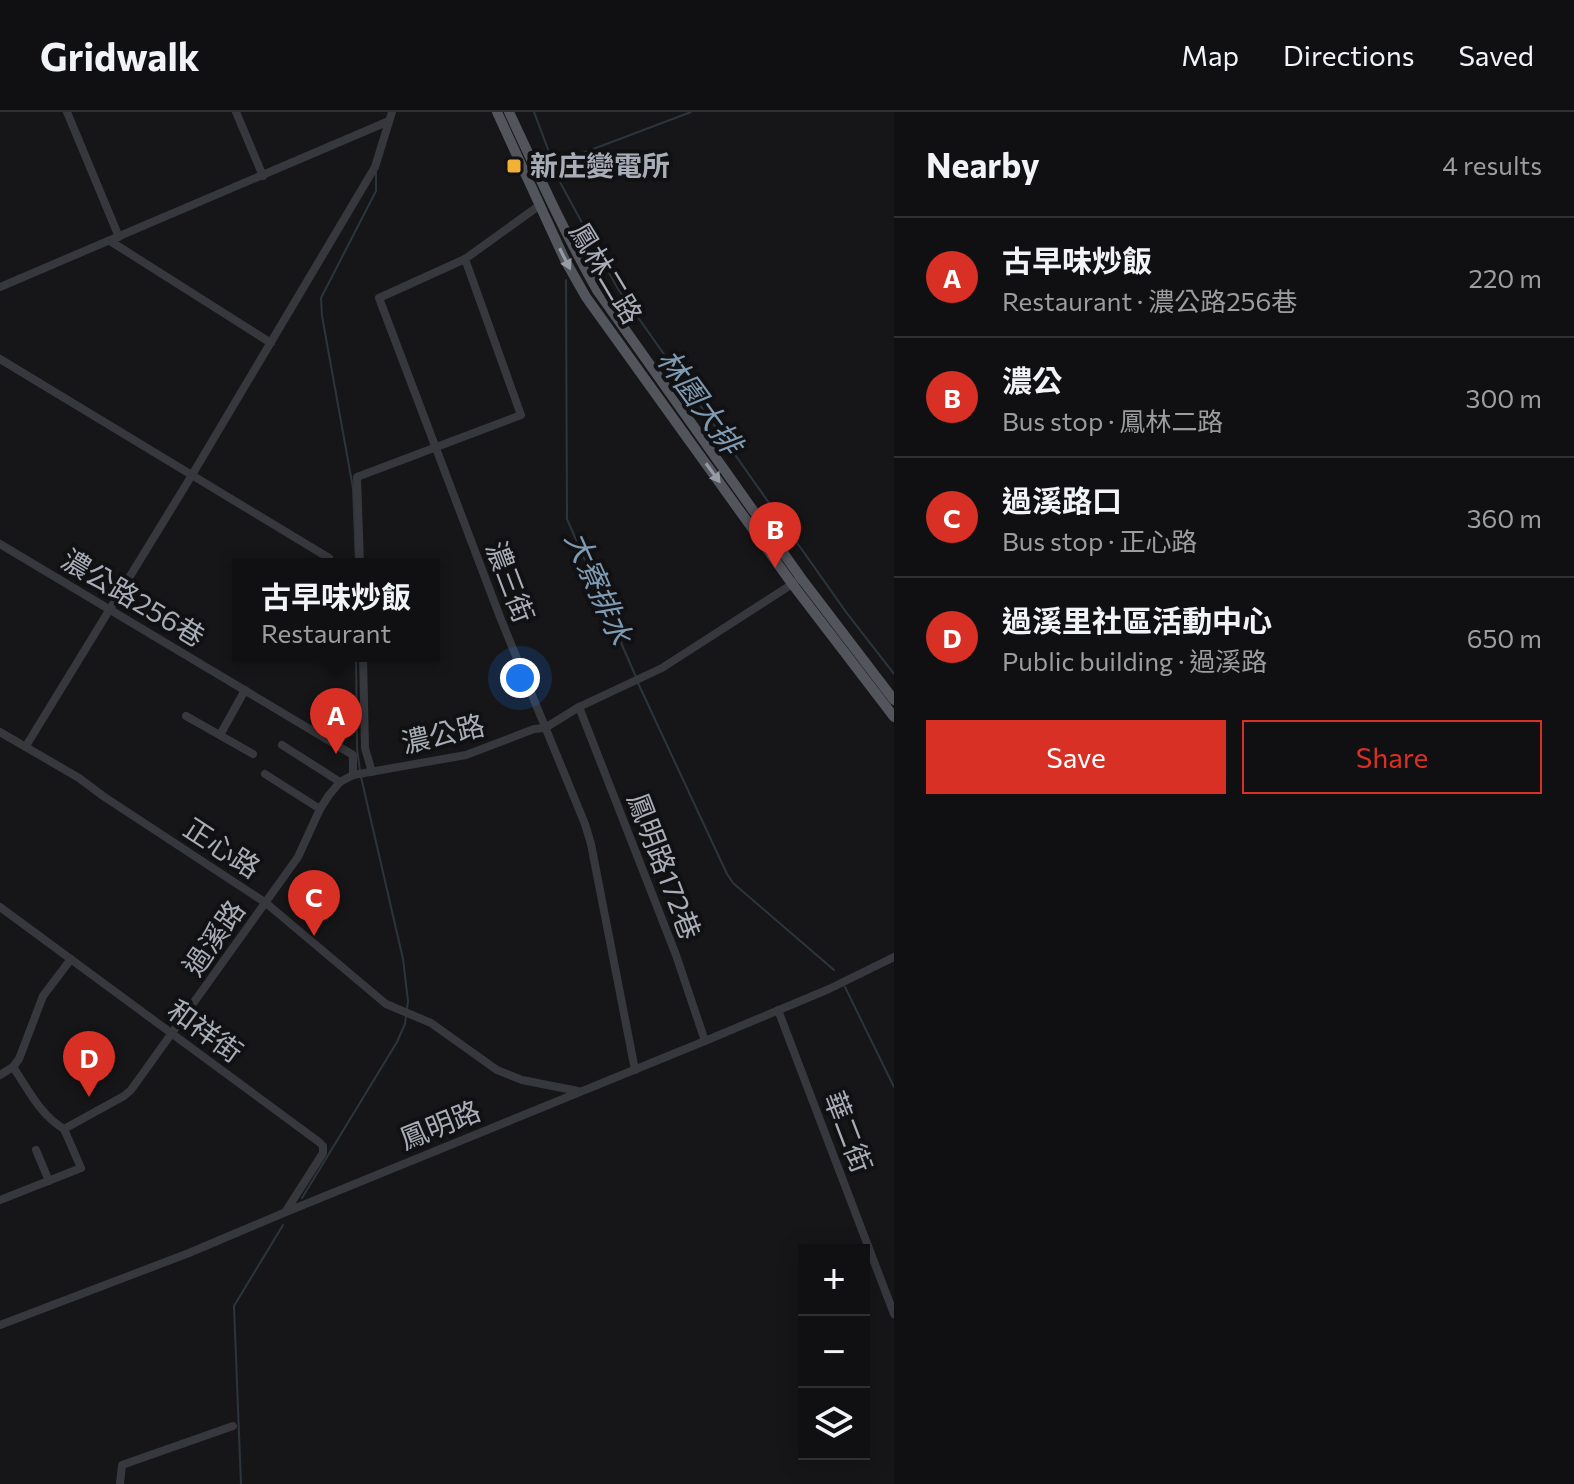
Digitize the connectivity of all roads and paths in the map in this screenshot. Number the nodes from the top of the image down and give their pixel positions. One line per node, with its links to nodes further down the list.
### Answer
1 (67, 112): 8 (street)
2 (236, 112): 6 (street)
3 (497, 112): 7 (main road, 鳳林二路)
4 (509, 112): 19 (main road, 鳳林二路)
5 (390, 117): 6 (street); 12 (street)
6 (263, 176): 8 (street)
7 (540, 205): 10 (street); 19 (main road, 鳳林二路, one-way to 19)
8 (119, 237): 9 (street)
9 (110, 241): 11 (street); 12 (street)
10 (465, 259): 14 (street, 濃三街); 14 (street)
11 (0, 287)
12 (271, 343): 15 (street)
13 (0, 359): 15 (street)
14 (435, 448): 18 (street); 27 (street, 濃三街)
15 (192, 475): 17 (street); 20 (street)
16 (0, 544): 20 (street, 濃公路256巷)
17 (329, 558)
18 (360, 558)
19 (797, 582): 23 (main road, 鳳林二路); 24 (street, 濃公路); 26 (main road, 鳳林二路)
20 (109, 610): 22 (street, 濃公路256巷); 31 (street)
21 (363, 662): 33 (street)
22 (245, 690): 29 (street); 33 (street, 濃公路256巷)
23 (894, 700)
24 (579, 707): 27 (street, 濃公路); 43 (street, 鳳明路172巷)
25 (186, 716): 29 (street)
26 (894, 717)
27 (545, 728): 33 (street, 濃公路); 45 (street, 濃三街)
28 (0, 732): 31 (street, 正心路)
29 (220, 735): 32 (street)
30 (282, 745): 35 (street)
31 (26, 746): 37 (street, 正心路)
32 (253, 754)
33 (361, 773): 35 (street, 濃公路)
34 (265, 774): 36 (street)
35 (340, 782): 36 (street, 濃公路)
36 (320, 809): 37 (street, 濃公路)
37 (266, 903): 42 (street, 過溪路); 47 (street, 正心路)
38 (0, 907): 40 (street, 和祥街)
39 (894, 957): 41 (street, 鳳明路)
40 (71, 959): 42 (street, 和祥街); 44 (street)
41 (778, 1010): 43 (street, 鳳明路); 53 (street, 華二街)
42 (172, 1034): 48 (street, 過溪路); 52 (street, 和祥街)
43 (705, 1041): 45 (street, 鳳明路)
44 (13, 1067): 46 (street); 48 (street)
45 (635, 1070): 47 (street, 鳳明路)
46 (0, 1075)
47 (581, 1091): 52 (street, 鳳明路)
48 (64, 1129): 50 (street)
49 (36, 1150): 50 (street)
50 (49, 1181): 51 (street)
51 (0, 1200)
52 (286, 1212): 54 (street, 鳳明路)
53 (894, 1314)
54 (0, 1325)
55 (233, 1426): 56 (street)
56 (120, 1484)

